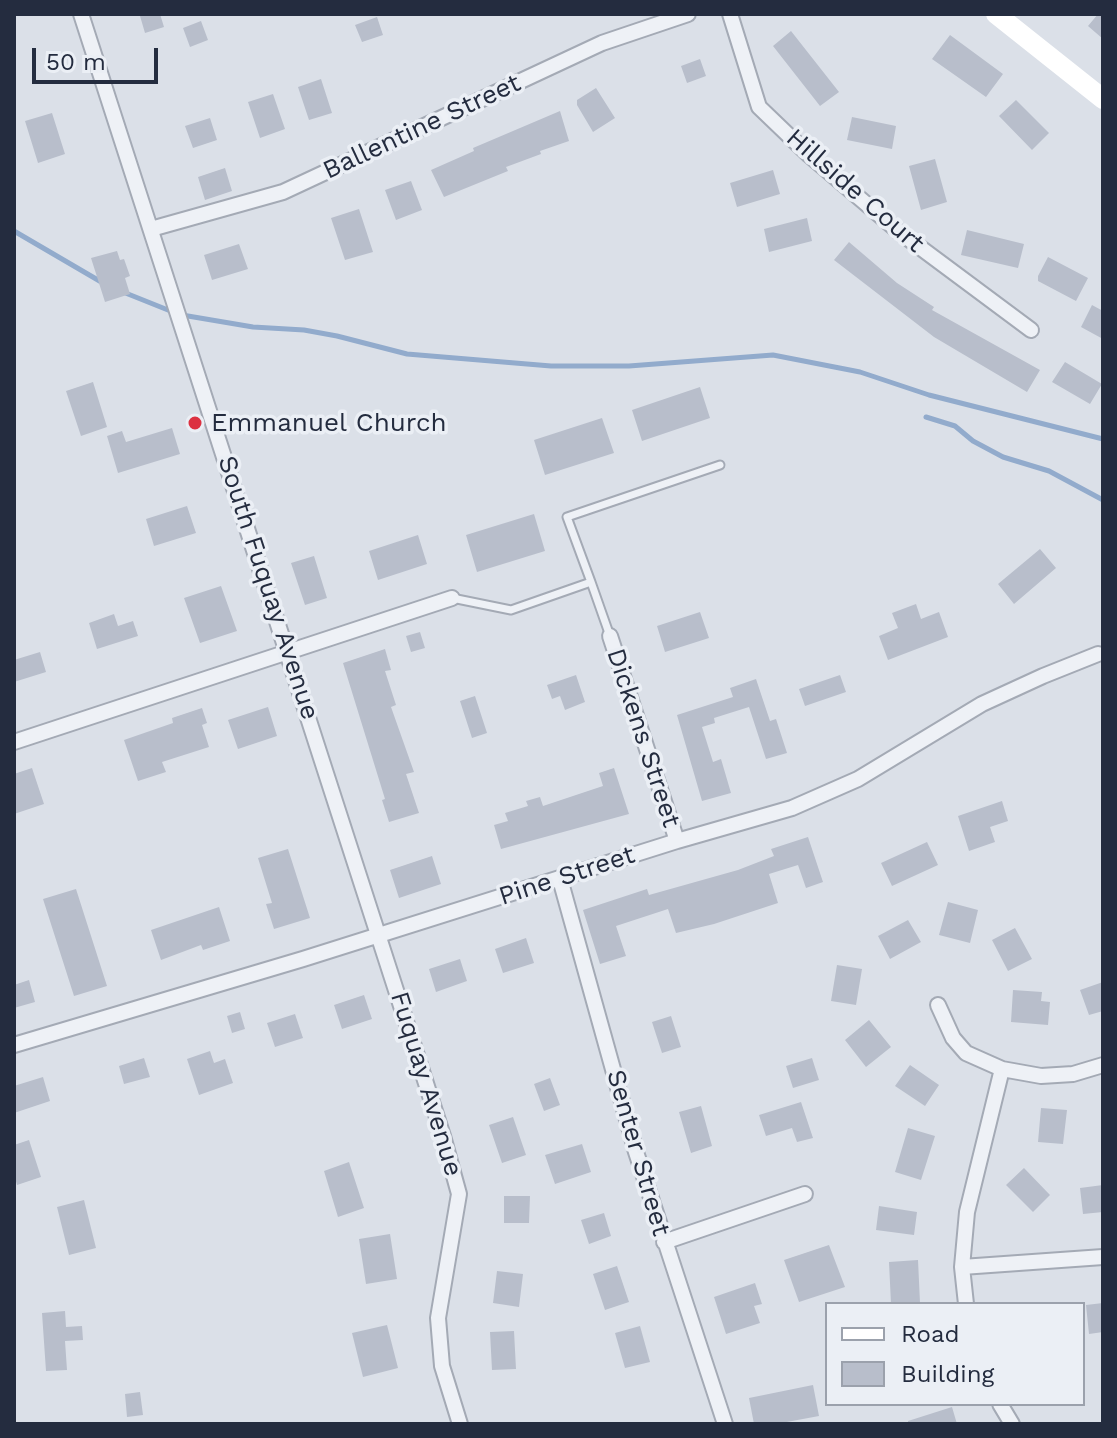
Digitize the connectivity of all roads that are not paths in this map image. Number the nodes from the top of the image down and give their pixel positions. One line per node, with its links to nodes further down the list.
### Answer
1 (81, 14): 6 (street, South Fuquay Avenue)
2 (688, 14): 6 (street, Ballentine Street)
3 (730, 14): 7 (street, Hillside Court)
4 (996, 14): 5 (street)
5 (1103, 99)
6 (151, 229): 12 (street, South Fuquay Avenue)
7 (1031, 330)
8 (720, 465): 9 (lane)
9 (591, 582): 10 (lane); 11 (lane)
10 (452, 598): 12 (street)
11 (610, 636): 15 (street, Dickens Street)
12 (289, 653): 14 (street); 17 (street, South Fuquay Avenue)
13 (1098, 654): 15 (street, Pine Street)
14 (14, 742)
15 (677, 841): 16 (street, Pine Street)
16 (560, 879): 17 (street, Pine Street); 23 (street, Senter Street)
17 (380, 935): 19 (street, Pine Street); 28 (street, Fuquay Avenue)
18 (938, 1005): 21 (street)
19 (14, 1045)
20 (1103, 1065): 21 (street)
21 (1002, 1069): 25 (street)
22 (805, 1194): 23 (street)
23 (664, 1242): 29 (street, Senter Street)
24 (1103, 1257): 25 (street)
25 (962, 1267): 26 (street)
26 (966, 1302)
27 (1001, 1406): 30 (street)
28 (460, 1424)
29 (725, 1424)
30 (1012, 1424)

